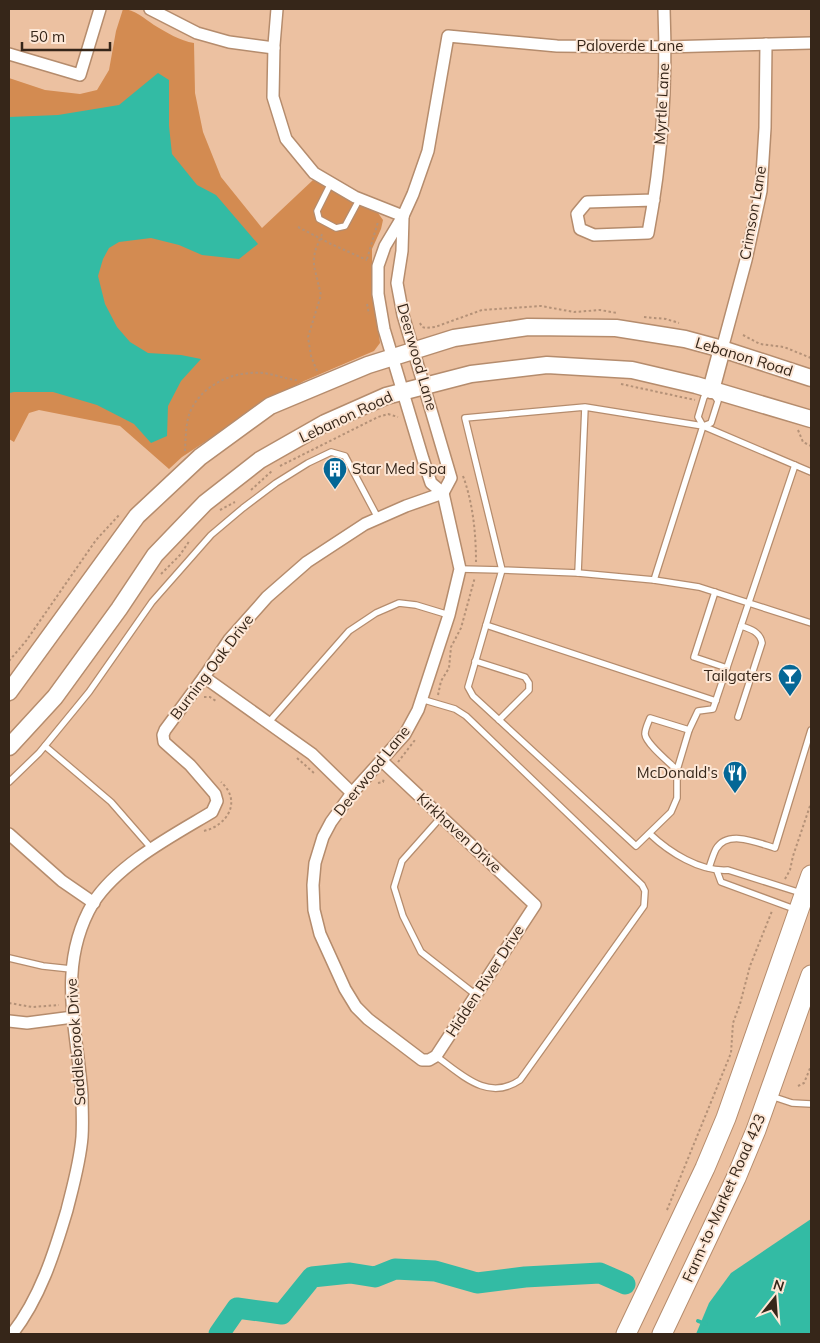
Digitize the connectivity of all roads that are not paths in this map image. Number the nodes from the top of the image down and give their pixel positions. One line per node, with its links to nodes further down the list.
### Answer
1 (100, 9): 10 (street)
2 (150, 9): 9 (street)
3 (277, 9): 9 (street)
4 (664, 9): 8 (street, Myrtle Lane)
5 (448, 36): 8 (street, Paloverde Lane); 14 (street, Deerwood Lane)
6 (811, 43): 7 (street, Paloverde Lane)
7 (766, 44): 8 (street, Paloverde Lane); 15 (street, Crimson Lane)
8 (665, 47): 13 (street, Myrtle Lane)
9 (274, 48): 11 (street)
10 (9, 54)
11 (331, 183): 12 (street); 12 (lane)
12 (360, 198): 14 (street)
13 (654, 200): 13 (street, Myrtle Lane)
14 (403, 216): 16 (street, Deerwood Lane); 17 (street, Deerwood Lane)
15 (722, 349): 16 (main road, Lebanon Road); 18 (main road, Lebanon Road); 20 (main road)
16 (414, 350): 17 (main road, Lebanon Road); 19 (street, Deerwood Lane)
17 (392, 357): 21 (street, Deerwood Lane); 42 (main road, Lebanon Road)
18 (811, 378)
19 (424, 386): 20 (main road, Lebanon Road); 21 (main road, Lebanon Road); 27 (street, Deerwood Lane)
20 (711, 390): 23 (main road, Lebanon Road); 24 (lane); 24 (lane)
21 (403, 392): 27 (street, Deerwood Lane); 51 (main road, Lebanon Road)
22 (584, 407): 24 (lane); 30 (lane); 31 (lane)
23 (811, 419)
24 (703, 426): 25 (lane); 32 (lane)
25 (795, 465): 26 (lane); 34 (lane)
26 (811, 472)
27 (443, 493): 28 (street, Burning Oak Drive); 29 (street, Deerwood Lane)
28 (378, 518): 41 (street, Burning Oak Drive); 50 (lane)
29 (460, 569): 30 (lane); 35 (street, Deerwood Lane)
30 (502, 570): 31 (lane); 37 (lane)
31 (578, 573): 32 (lane)
32 (654, 580): 33 (lane)
33 (715, 592): 34 (lane); 40 (lane)
34 (748, 603): 36 (lane); 38 (lane)
35 (449, 615): 43 (street, Deerwood Lane); 47 (lane)
36 (811, 623)
37 (486, 625): 39 (lane); 44 (lane)
38 (741, 626): 40 (lane); 45 (lane)
39 (475, 661): 46 (lane); 46 (lane)
40 (727, 668): 44 (lane)
41 (204, 677): 47 (street); 56 (street, Burning Oak Drive)
42 (9, 692)
43 (422, 698): 52 (street, Deerwood Lane); 73 (lane)
44 (716, 702): 48 (lane)
45 (738, 717)
46 (499, 720): 59 (lane)
47 (269, 722): 55 (street)
48 (689, 730): 53 (lane); 53 (lane)
49 (811, 730): 61 (lane)
50 (45, 746): 54 (lane); 60 (lane)
51 (9, 747)
52 (382, 761): 55 (street, Deerwood Lane); 57 (street, Kirkhaven Drive)
53 (677, 770): 59 (lane)
54 (9, 782)
55 (352, 793): 73 (street, Deerwood Lane)
56 (216, 801): 60 (street, Saddlebrook Drive)
57 (442, 816): 66 (street, Kirkhaven Drive); 70 (lane)
58 (9, 834): 64 (street)
59 (650, 834): 61 (lane)
60 (152, 849): 64 (street, Saddlebrook Drive)
61 (708, 868): 62 (lane)
62 (717, 871): 65 (lane); 65 (lane)
63 (811, 875): 65 (main road)
64 (94, 903): 68 (street, Saddlebrook Drive)
65 (806, 904): 77 (main road)
66 (535, 905): 70 (street, Hidden River Drive)
67 (9, 958): 68 (lane)
68 (71, 969): 71 (street, Saddlebrook Drive)
69 (811, 975): 74 (main road, Farm-to-Market Road 423)
70 (476, 995): 73 (street, Hidden River Drive)
71 (73, 1017): 72 (street); 76 (street, Saddlebrook Drive)
72 (9, 1021)
73 (436, 1056)
74 (768, 1096): 75 (lane); 78 (main road, Farm-to-Market Road 423)
75 (811, 1104)
76 (12, 1334)
77 (626, 1334)
78 (662, 1334)

